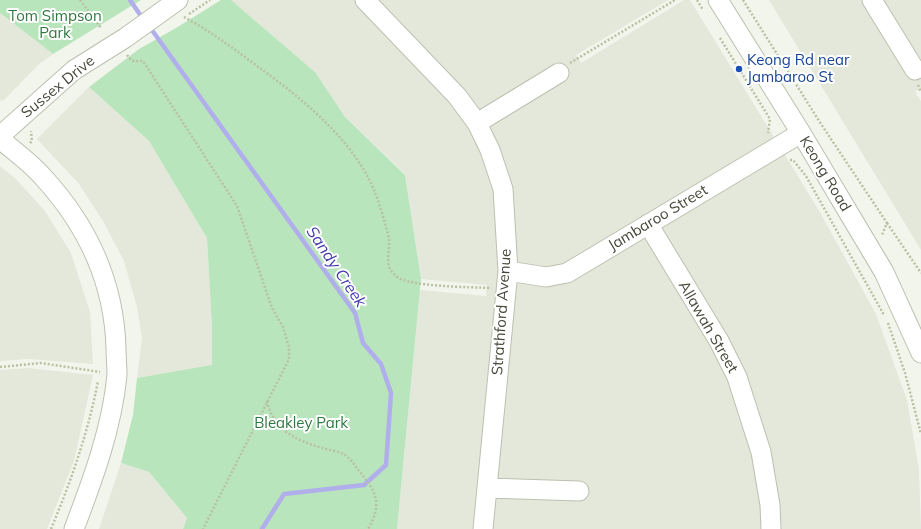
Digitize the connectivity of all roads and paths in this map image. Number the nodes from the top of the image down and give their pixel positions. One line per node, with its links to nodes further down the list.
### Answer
1 (80, 0): 11 (path)
2 (365, 0): 15 (street, Strathford Avenue)
3 (675, 0): 13 (path)
4 (697, 0): 7 (path)
5 (743, 0): 21 (path)
6 (872, 0): 12 (street)
7 (711, 7): 17 (street, Keong Road)
8 (160, 8): 9 (street, Sussex Drive); 11 (street, Sussex Drive)
9 (181, 9): 25 (path)
10 (717, 33): 16 (path)
11 (118, 37): 14 (street, Sussex Drive); 18 (street, Sussex Drive); 30 (path)
12 (915, 70)
13 (559, 73): 15 (street)
14 (0, 119)
15 (477, 123): 23 (street, Strathford Avenue)
16 (768, 133)
17 (800, 133): 20 (street, Jambaroo Street); 26 (street, Keong Road)
18 (0, 138): 35 (street)
19 (788, 159): 31 (path)
20 (648, 224): 23 (street, Jambaroo Street); 39 (street, Allawah Street)
21 (887, 224): 22 (path); 24 (path)
22 (882, 240)
23 (508, 271): 25 (street, Strathford Avenue)
24 (921, 273)
25 (505, 289): 32 (street, Strathford Avenue)
26 (921, 353)
27 (100, 364): 29 (path)
28 (0, 367): 29 (path)
29 (100, 372): 34 (path)
30 (267, 400): 36 (path); 37 (path)
31 (921, 434)
32 (488, 488): 33 (street); 38 (street, Strathford Avenue)
33 (579, 491)
34 (51, 529)
35 (74, 529)
36 (203, 529)
37 (368, 529)
38 (483, 529)
39 (771, 529)

